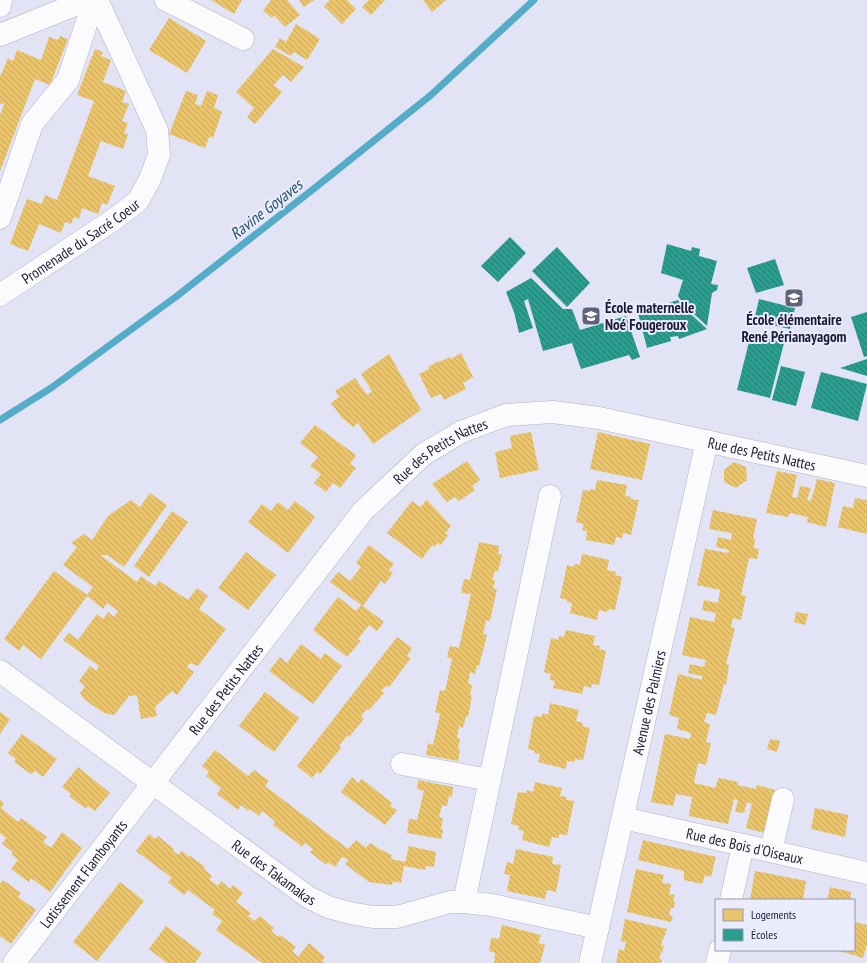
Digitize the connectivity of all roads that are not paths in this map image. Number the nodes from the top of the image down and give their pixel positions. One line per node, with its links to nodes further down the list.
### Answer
1 (2, 0): 5 (street)
2 (87, 0): 6 (street)
3 (96, 0): 8 (street); 9 (street, Promenade du Sacré Coeur)
4 (166, 0): 7 (street)
5 (0, 6)
6 (1, 30)
7 (243, 39)
8 (0, 218)
9 (0, 295)
10 (707, 441): 11 (street, Rue des Petits Nattes); 16 (street, Rue des Petits Nattes); 18 (street, Avenue des Palmiers)
11 (867, 476)
12 (550, 496): 15 (street)
13 (0, 671): 16 (street, Rue des Takamakas)
14 (402, 764): 15 (street)
15 (490, 780): 23 (street)
16 (152, 783): 23 (street, Rue des Takamakas); 26 (street, Lotissement Flamboyants)
17 (783, 799): 20 (street)
18 (623, 818): 19 (street, Rue des Bois d'Oiseaux); 24 (street, Avenue des Palmiers)
19 (743, 845): 20 (street, Rue des Bois d'Oiseaux); 22 (street)
20 (771, 851): 21 (street, Rue des Bois d'Oiseaux)
21 (867, 872)
22 (731, 899)
23 (464, 902): 24 (street, Rue des Takamakas)
24 (598, 928): 27 (street, Avenue des Palmiers)
25 (720, 951): 28 (street)
26 (14, 963)
27 (590, 963)
28 (717, 963)

